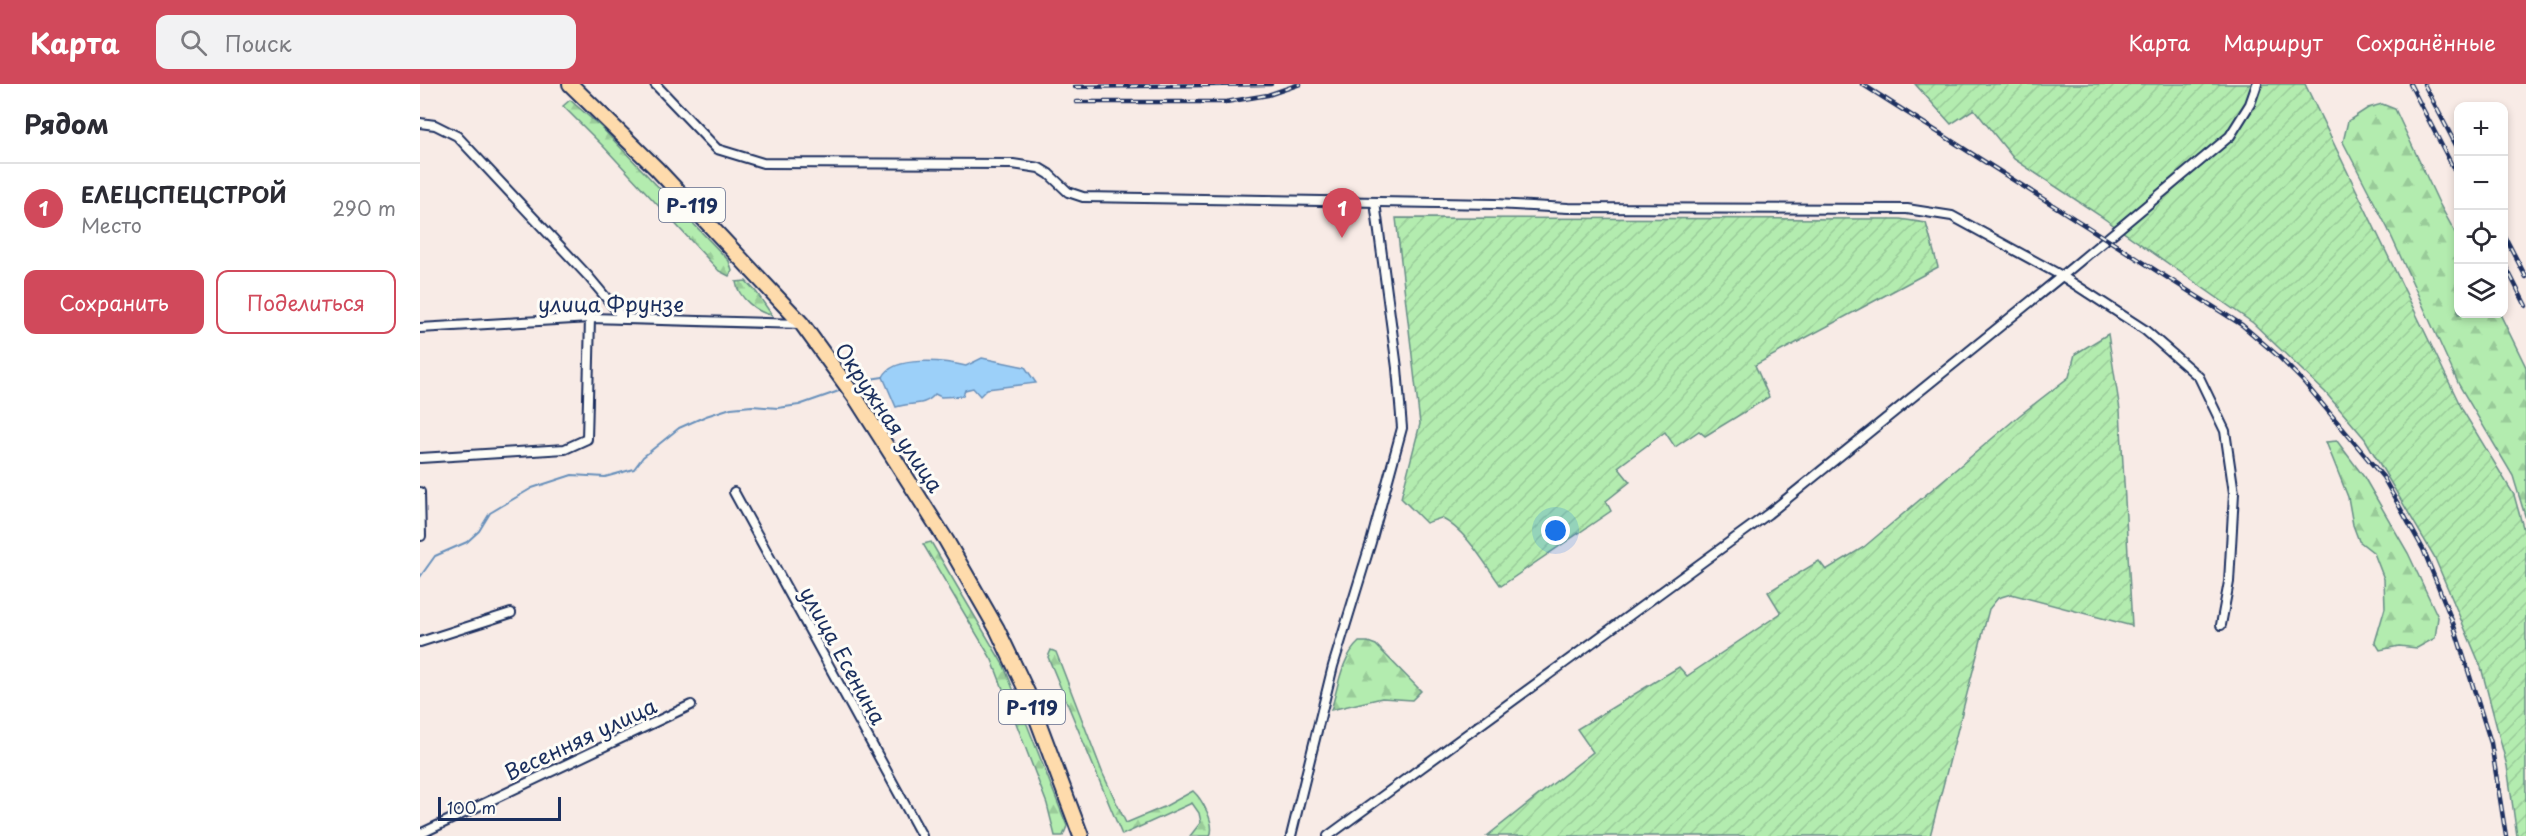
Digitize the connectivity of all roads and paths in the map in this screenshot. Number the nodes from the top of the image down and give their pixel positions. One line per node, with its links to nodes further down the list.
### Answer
1 (655, 84): 5 (street)
2 (2257, 84): 6 (street)
3 (578, 86): 9 (highway, Окружная улица / Р-119)
4 (420, 123): 8 (street)
5 (1375, 202): 6 (street); 22 (street)
6 (2062, 276): 16 (street); 23 (street)
7 (590, 318): 8 (street, улица Фрунзе); 10 (street, улица Фрунзе); 11 (street)
8 (623, 318): 9 (street, улица Фрунзе)
9 (802, 324): 21 (highway, Окружная улица / Р-119)
10 (420, 328)
11 (420, 458)
12 (420, 492): 14 (street)
13 (734, 492): 20 (street, улица Есенина)
14 (421, 536)
15 (510, 613): 17 (street)
16 (2221, 625)
17 (420, 642)
18 (691, 705): 19 (street, Весенняя улица)
19 (420, 834)
20 (922, 836)
21 (1081, 836)
22 (1291, 836)
23 (1328, 836)

